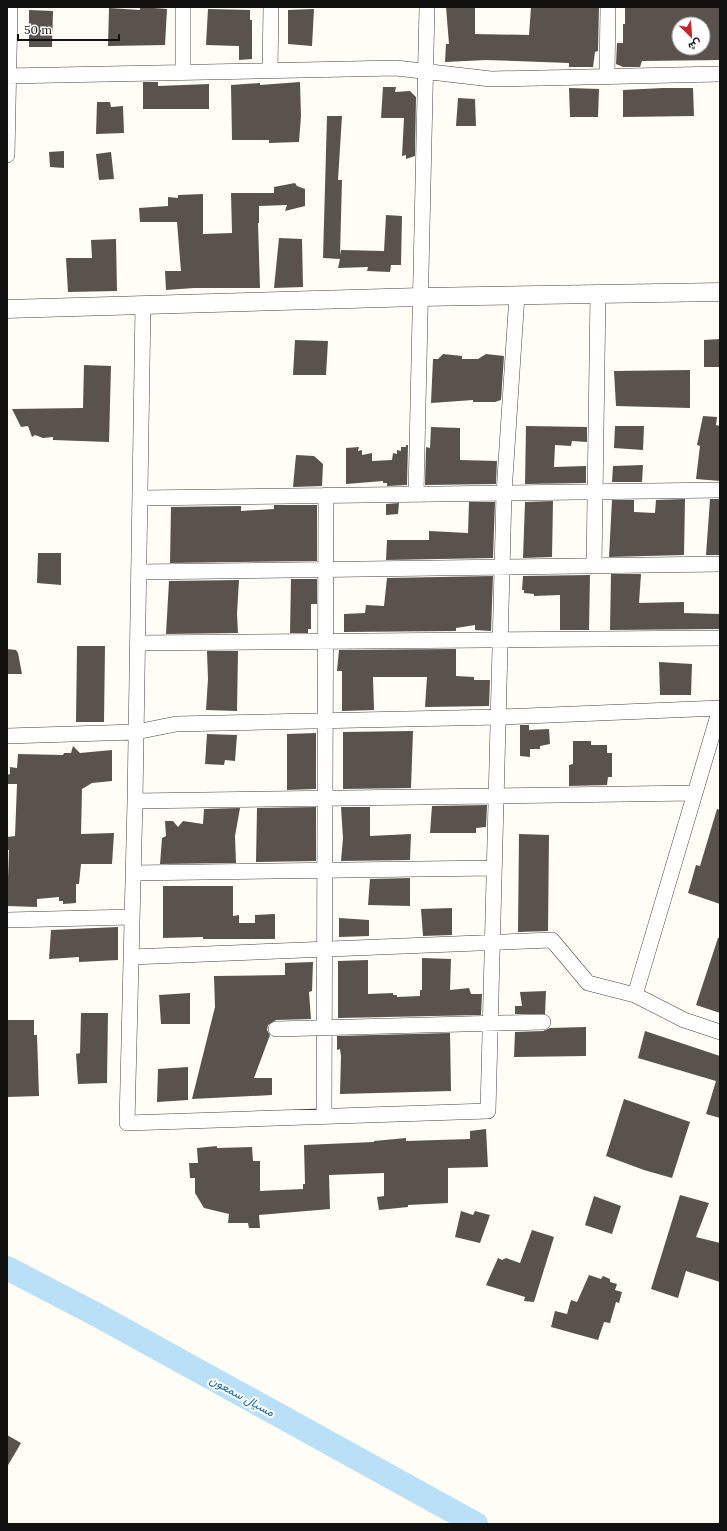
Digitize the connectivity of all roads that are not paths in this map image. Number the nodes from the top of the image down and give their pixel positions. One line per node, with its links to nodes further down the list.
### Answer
1 (10, 7): 10 (street)
2 (183, 7): 7 (street)
3 (271, 7): 6 (street)
4 (427, 7): 8 (street)
5 (608, 7): 11 (street)
6 (270, 71): 7 (street); 8 (street)
7 (184, 72): 10 (street)
8 (426, 73): 11 (street); 16 (street)
9 (720, 74): 11 (street)
10 (8, 76): 12 (street)
11 (607, 77)
12 (7, 155)
13 (720, 292): 14 (street)
14 (598, 294): 15 (street); 20 (street)
15 (517, 295): 16 (street); 21 (street)
16 (420, 297): 17 (street); 22 (street)
17 (143, 306): 18 (street); 24 (street)
18 (7, 309)
19 (720, 490): 20 (street)
20 (595, 491): 21 (street); 26 (street)
21 (504, 493): 22 (street); 27 (street)
22 (416, 494): 23 (street)
23 (326, 495): 24 (street); 28 (street)
24 (140, 498): 29 (street)
25 (720, 564): 26 (street)
26 (594, 566): 27 (street)
27 (502, 567): 28 (street); 31 (street)
28 (326, 570): 29 (street); 32 (street)
29 (139, 572): 33 (street)
30 (720, 638): 31 (street)
31 (500, 640): 32 (street); 35 (street)
32 (326, 642): 33 (street); 36 (street)
33 (138, 643): 37 (street)
34 (720, 709): 35 (street); 39 (street)
35 (499, 717): 36 (street); 40 (street)
36 (326, 720): 37 (street); 41 (street)
37 (136, 732): 38 (street); 42 (street)
38 (7, 736)
39 (694, 793): 40 (street); 51 (street)
40 (496, 796): 41 (street); 43 (street)
41 (325, 798): 42 (street); 44 (street)
42 (135, 801): 45 (street)
43 (494, 868): 44 (street); 48 (street)
44 (325, 870): 45 (street); 49 (street)
45 (133, 873): 46 (street)
46 (132, 917): 47 (street); 50 (street)
47 (7, 920)
48 (492, 943): 49 (street); 51 (street); 53 (street)
49 (325, 950): 50 (street); 54 (street)
50 (131, 957): 57 (street)
51 (635, 995): 56 (street)
52 (543, 1022): 53 (street)
53 (490, 1024): 54 (street); 57 (street)
54 (325, 1027): 55 (street); 57 (street)
55 (276, 1029)
56 (720, 1032)
57 (324, 1116)

